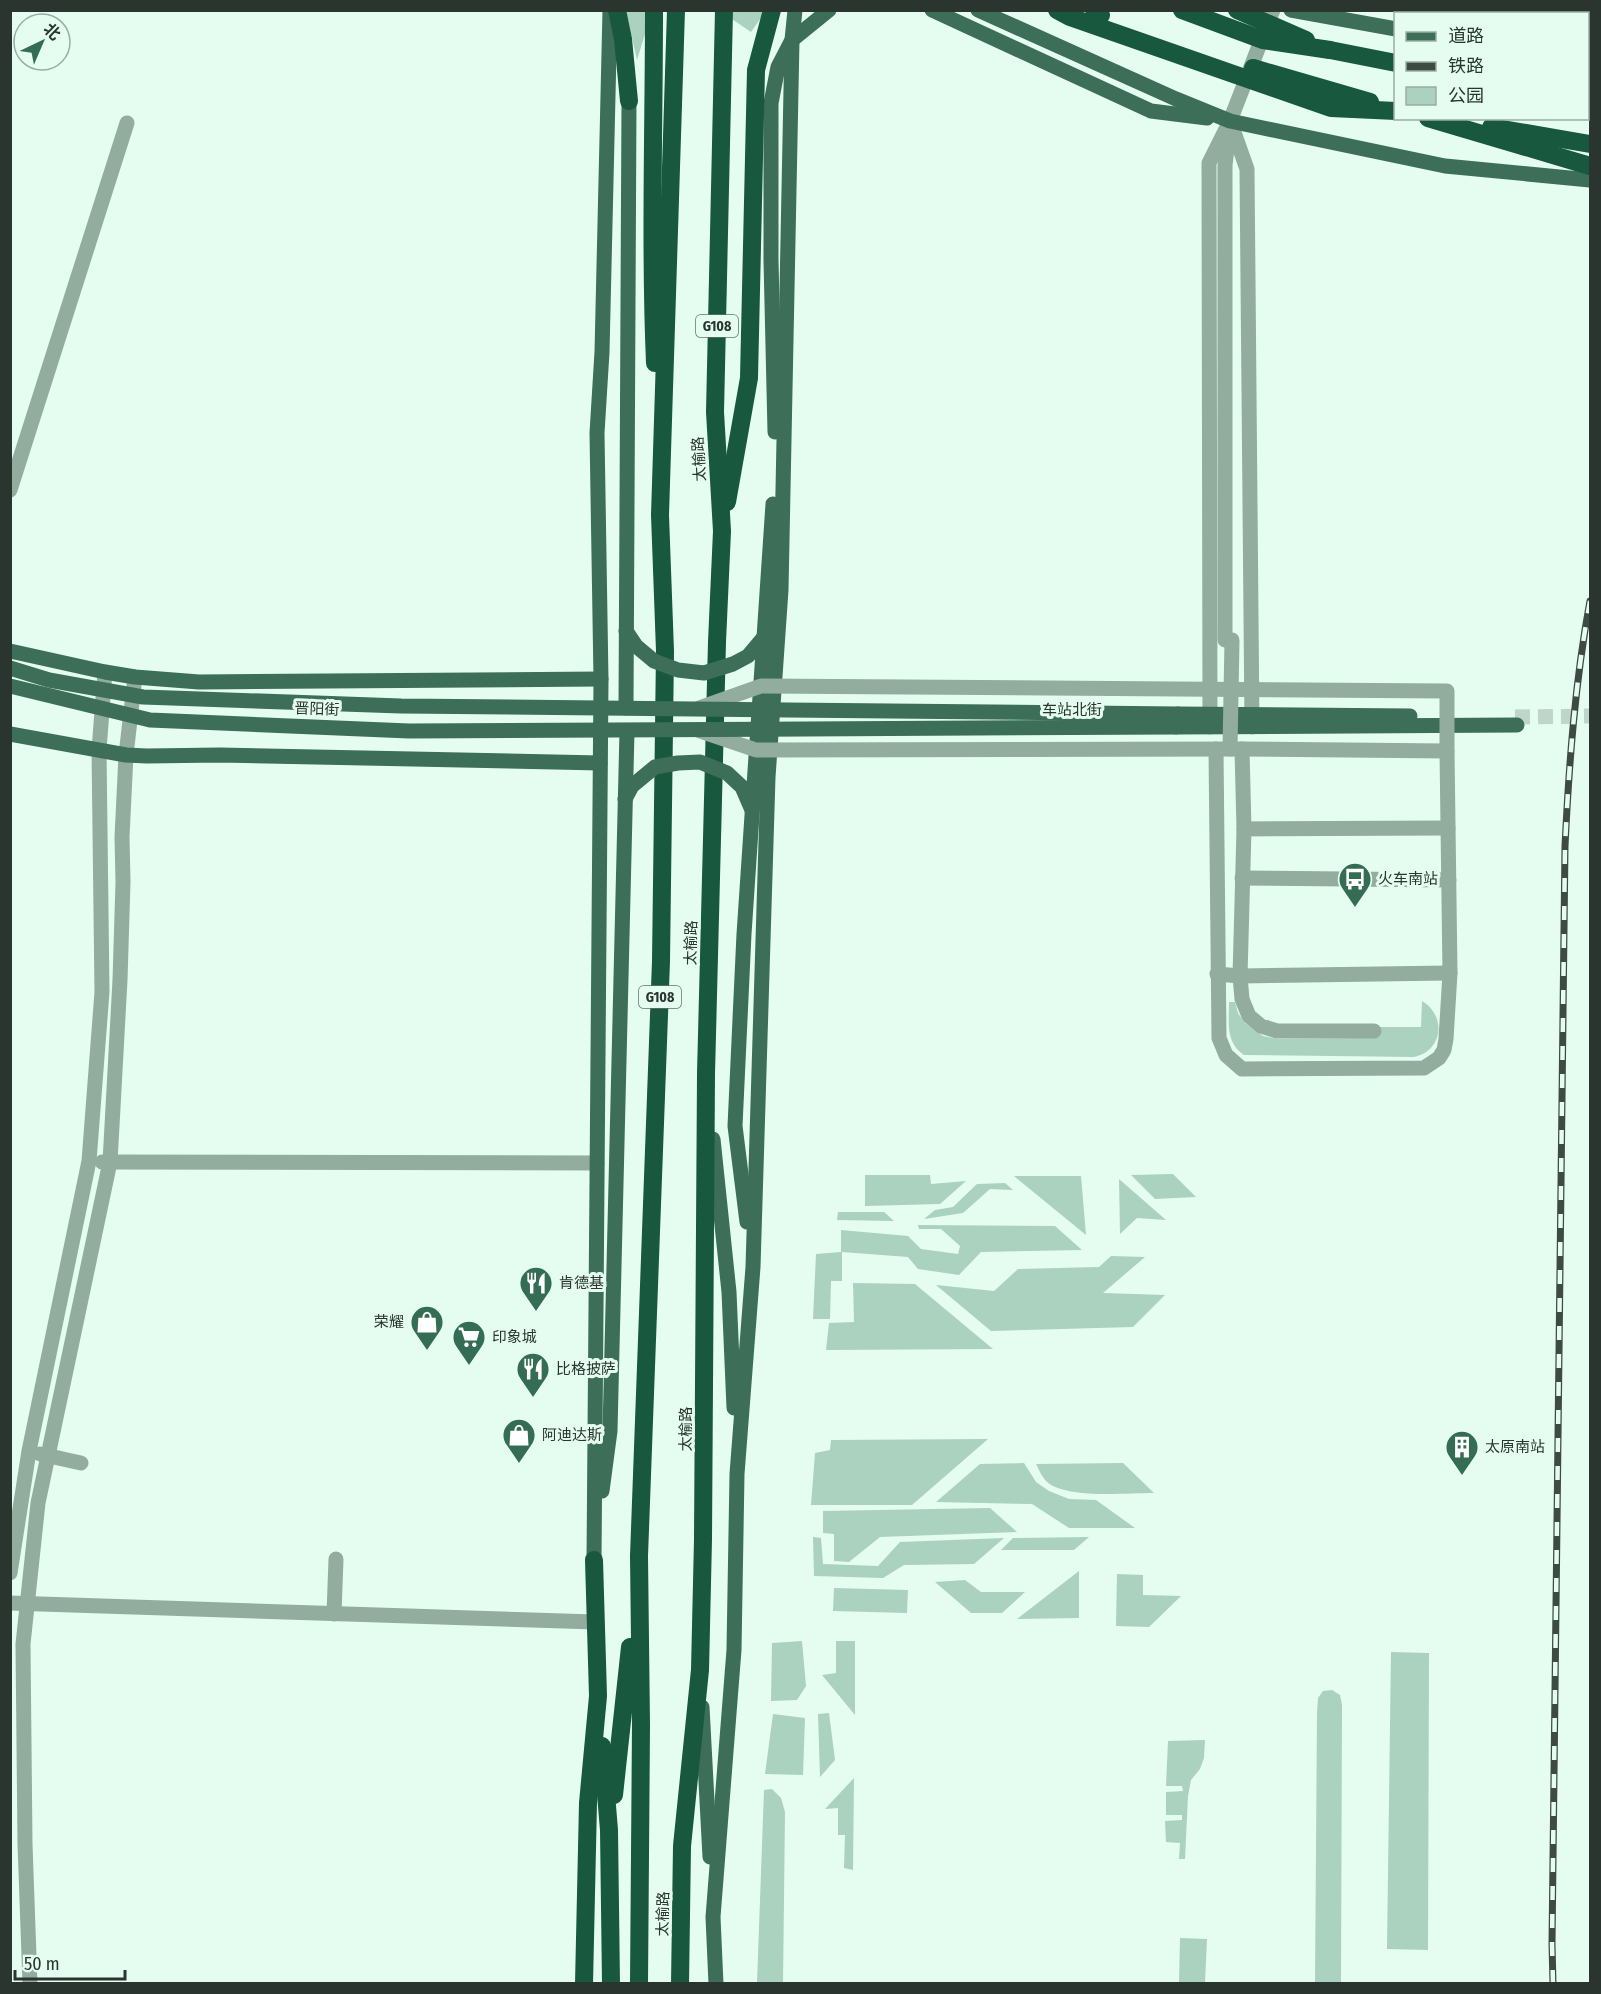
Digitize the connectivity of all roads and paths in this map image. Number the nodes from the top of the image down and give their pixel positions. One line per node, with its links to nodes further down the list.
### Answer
1 (610, 10): 41 (main road)
2 (617, 10): 22 (highway)
3 (654, 10): 33 (highway)
4 (676, 10): 33 (highway, 太榆路 / G108)
5 (724, 10): 34 (highway, 太榆路 / G108)
6 (772, 10): 34 (highway)
7 (795, 10): 18 (main road)
8 (829, 10): 18 (main road)
9 (932, 10): 27 (main road)
10 (978, 10): 27 (main road)
11 (1057, 10): 23 (highway, bridge)
12 (1094, 10): 24 (highway, bridge)
13 (1182, 10): 19 (highway, bridge)
14 (1237, 10): 19 (highway, bridge)
15 (1273, 10): 27 (street)
16 (1291, 10): 17 (main road)
17 (1394, 29)
18 (792, 40): 36 (main road); 76 (main road)
19 (1330, 50): 20 (main road); 21 (highway)
20 (1394, 57)
21 (1394, 63)
22 (629, 101): 35 (main road)
23 (1394, 110)
24 (1394, 110)
25 (1435, 120): 30 (highway)
26 (1456, 120): 29 (highway)
27 (1230, 121): 31 (main road); 44 (street, bridge); 48 (street); 50 (street)
28 (126, 123): 32 (street)
29 (1590, 144)
30 (1590, 166)
31 (1590, 180)
32 (10, 490)
33 (660, 515): 81 (highway, 太榆路 / G108)
34 (722, 531): 72 (highway, 太榆路 / G108)
35 (626, 631): 36 (main road, bridge); 45 (main road)
36 (764, 637): 43 (main road)
37 (10, 651): 39 (main road)
38 (10, 668): 45 (main road, 晋阳街, bridge)
39 (105, 672): 40 (main road); 57 (street)
40 (135, 677): 41 (main road); 59 (street)
41 (601, 679): 61 (main road)
42 (10, 686): 54 (main road, 晋阳街, bridge)
43 (761, 686): 44 (street, bridge); 46 (street, bridge); 47 (main road)
44 (1228, 689): 56 (street, bridge); 60 (street, bridge)
45 (626, 708): 46 (main road, 晋阳街, bridge); 54 (highway)
46 (696, 709): 47 (main road, 晋阳街, bridge)
47 (759, 710): 49 (main road, 晋阳街, bridge); 52 (main road)
48 (1252, 720): 50 (main road, 车站北街); 51 (main road, 车站北街)
49 (1177, 721): 50 (main road, 车站北街); 52 (main road, 车站北街, bridge)
50 (1210, 721)
51 (1516, 721)
52 (758, 729): 53 (main road, 车站北街, bridge); 58 (main road)
53 (697, 730): 54 (main road, 车站北街, bridge); 58 (street, bridge)
54 (627, 731): 62 (main road)
55 (10, 734): 57 (main road)
56 (1229, 749): 58 (street, bridge); 60 (street, bridge); 65 (street); 69 (street)
57 (99, 750): 59 (main road); 73 (street)
58 (756, 750): 63 (main road)
59 (126, 755): 61 (main road); 74 (street)
60 (1447, 758): 64 (street)
61 (600, 764): 75 (main road)
62 (625, 799): 63 (main road, bridge); 83 (main road)
63 (752, 810): 76 (main road)
64 (1448, 828): 65 (street); 67 (street)
65 (1244, 829): 66 (street)
66 (1242, 878): 67 (street); 70 (street)
67 (1449, 880): 68 (street)
68 (1450, 973): 69 (street); 70 (street)
69 (1217, 974): 70 (street)
70 (1240, 976): 71 (street)
71 (1374, 1030)
72 (706, 1074): 80 (main road); 89 (highway, 太榆路 / G108)
73 (89, 1161): 74 (street); 77 (street)
74 (110, 1162): 75 (street); 78 (street)
75 (597, 1163): 83 (main road)
76 (753, 1267): 80 (main road)
77 (29, 1451): 78 (street); 84 (street)
78 (48, 1455): 79 (street); 86 (street)
79 (81, 1463)
80 (737, 1474): 92 (main road)
81 (639, 1556): 91 (highway); 96 (highway, 太榆路 / G108)
82 (336, 1559): 87 (street)
83 (594, 1560): 88 (highway)
84 (10, 1573)
85 (10, 1603): 86 (street)
86 (27, 1604): 87 (street); 93 (street)
87 (334, 1614): 88 (street)
88 (595, 1622): 90 (highway)
89 (700, 1670): 92 (main road); 97 (highway, 太榆路 / G108)
90 (598, 1696): 91 (highway); 94 (highway)
91 (609, 1830): 95 (highway)
92 (713, 1917): 98 (main road)
93 (30, 1983)
94 (584, 1983)
95 (611, 1983)
96 (639, 1983)
97 (680, 1983)
98 (716, 1983)

